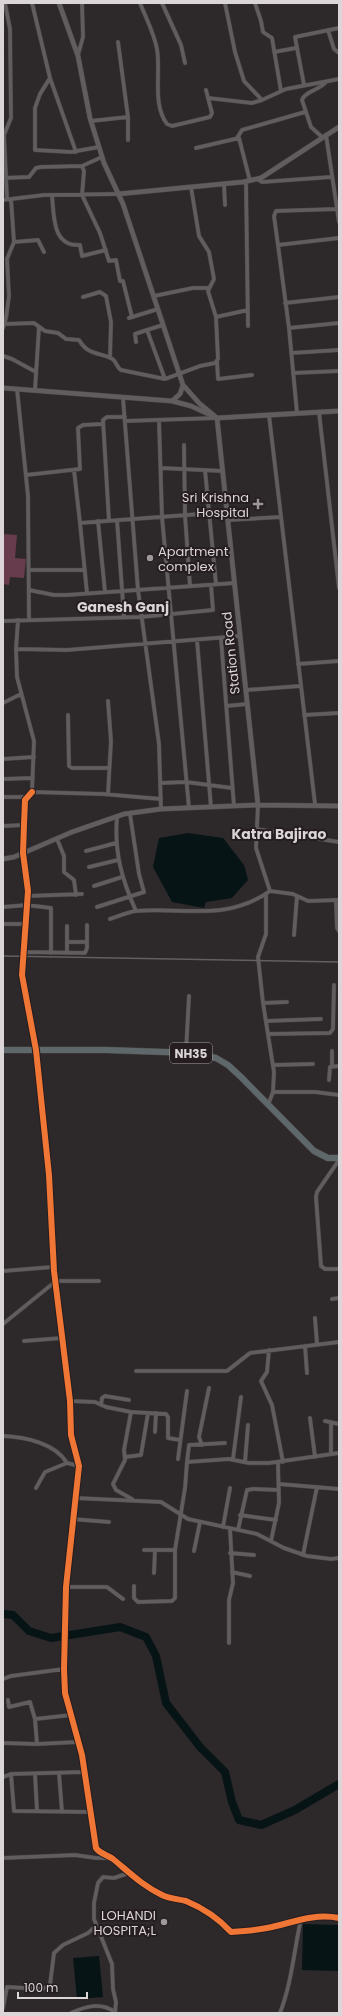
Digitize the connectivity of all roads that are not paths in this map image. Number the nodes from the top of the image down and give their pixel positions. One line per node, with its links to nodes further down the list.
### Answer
1 (4, 3): 37 (street)
2 (32, 3): 17 (street)
3 (59, 3): 15 (street)
4 (82, 3): 15 (street)
5 (140, 3): 23 (street)
6 (162, 3): 16 (street)
7 (225, 3): 24 (street)
8 (255, 3): 13 (street)
9 (339, 28): 10 (street)
10 (328, 30): 12 (street); 14 (street)
11 (118, 42): 26 (street)
12 (296, 48): 13 (street); 20 (street)
13 (274, 52): 22 (street)
14 (339, 53)
15 (78, 56): 27 (street)
16 (185, 63)
17 (50, 78): 34 (street); 34 (street)
18 (339, 79): 19 (street)
19 (326, 82): 20 (street); 25 (street)
20 (304, 85): 22 (street)
21 (206, 90): 23 (street)
22 (281, 91): 24 (street)
23 (208, 98): 24 (street)
24 (262, 100)
25 (305, 112): 29 (street); 30 (street)
26 (128, 117): 27 (street); 31 (street)
27 (91, 121): 32 (street)
28 (339, 127): 29 (street)
29 (324, 136): 38 (street); 39 (street)
30 (237, 138): 33 (street); 40 (street)
31 (128, 140)
32 (99, 147): 34 (street); 35 (street)
33 (196, 148)
34 (76, 152)
35 (102, 157): 36 (street); 44 (street)
36 (82, 166): 37 (street); 47 (street)
37 (4, 178): 48 (street)
38 (332, 178): 39 (street); 45 (street)
39 (257, 179): 40 (street)
40 (248, 181): 41 (street); 63 (street)
41 (224, 184): 42 (street); 49 (street)
42 (191, 187): 44 (street); 57 (street)
43 (339, 193): 45 (street)
44 (118, 194): 47 (street); 58 (street)
45 (334, 194): 50 (street)
46 (52, 195): 47 (street); 48 (street); 55 (street)
47 (82, 195): 55 (street)
48 (7, 199): 53 (street)
49 (225, 205)
50 (337, 209): 51 (street); 54 (street)
51 (339, 222)
52 (339, 238): 54 (street)
53 (14, 242): 56 (street); 67 (street)
54 (278, 245): 61 (street)
55 (106, 250): 62 (street)
56 (44, 252)
57 (208, 288): 58 (street); 64 (street)
58 (154, 296): 62 (street)
59 (83, 297): 76 (street)
60 (339, 297): 61 (street)
61 (285, 303): 70 (street)
62 (158, 309): 66 (street)
63 (248, 310): 64 (street); 68 (street)
64 (216, 317): 77 (street)
65 (339, 323): 70 (street)
66 (163, 325): 71 (street); 81 (street)
67 (4, 326): 69 (street)
68 (248, 326)
69 (39, 327): 76 (street); 79 (street)
70 (289, 328): 74 (street)
71 (147, 330): 72 (street); 83 (street)
72 (136, 342)
73 (339, 350): 74 (street)
74 (291, 353): 80 (street)
75 (3, 356): 79 (street)
76 (110, 358): 83 (street)
77 (217, 362): 81 (street); 82 (street)
78 (339, 371): 80 (street)
79 (36, 372): 87 (street)
80 (293, 373): 92 (street)
81 (180, 375): 83 (street); 84 (street)
82 (252, 375)
83 (165, 379)
84 (184, 385): 89 (street); 94 (street)
85 (3, 388): 86 (street)
86 (17, 389): 87 (street); 104 (street)
87 (35, 390): 88 (street)
88 (123, 398): 89 (street); 95 (street)
89 (172, 401): 94 (street)
90 (339, 411): 91 (street)
91 (319, 412): 92 (street); 117 (street)
92 (297, 413): 93 (street)
93 (269, 415): 94 (street); 109 (street)
94 (217, 418): 96 (street); 103 (street, Station Road)
95 (125, 419): 96 (street); 97 (street); 110 (street)
96 (159, 420): 99 (street)
97 (102, 424): 101 (street); 114 (street)
98 (184, 445): 100 (street)
99 (161, 468): 100 (street); 108 (street)
100 (183, 469): 102 (street); 107 (street)
101 (74, 470): 104 (street); 115 (street)
102 (205, 470): 103 (street); 106 (street)
103 (223, 471): 105 (street, Station Road)
104 (26, 475): 118 (street)
105 (227, 512): 106 (street); 112 (street, Station Road)
106 (208, 513): 107 (street); 121 (street)
107 (185, 515): 108 (street); 123 (street)
108 (162, 517): 110 (street); 124 (street)
109 (281, 517): 112 (street); 144 (street)
110 (133, 519): 111 (street); 127 (street)
111 (117, 520): 114 (street); 128 (street)
112 (228, 520): 120 (street, Station Road)
113 (98, 521): 114 (street); 115 (street); 129 (street)
114 (110, 521)
115 (80, 523): 119 (street)
116 (339, 545): 117 (street)
117 (334, 546): 125 (street)
118 (29, 570): 119 (street); 126 (street)
119 (85, 570): 130 (street)
120 (235, 583): 121 (street); 137 (street, Station Road)
121 (216, 584): 122 (street)
122 (211, 585): 123 (street); 131 (street)
123 (190, 586): 124 (street)
124 (169, 588): 127 (street); 131 (street)
125 (339, 588)
126 (29, 590): 130 (street); 135 (street)
127 (138, 590): 128 (street); 133 (street)
128 (123, 591): 129 (street); 132 (street)
129 (105, 592): 130 (street)
130 (87, 593)
131 (171, 614): 133 (street); 140 (street)
132 (124, 617): 133 (street); 135 (street)
133 (141, 617): 141 (street)
134 (18, 620): 135 (street); 136 (street); 142 (street)
135 (29, 620)
136 (3, 621)
137 (240, 636): 138 (street); 146 (street, Station Road)
138 (221, 638): 139 (street); 151 (street)
139 (197, 640): 140 (street); 162 (street)
140 (174, 642): 141 (street); 160 (street)
141 (144, 644): 142 (street); 161 (street)
142 (16, 649): 147 (street)
143 (339, 661): 144 (street)
144 (298, 664): 145 (street)
145 (300, 686): 146 (street); 154 (street)
146 (246, 690): 150 (street, Station Road)
147 (20, 694): 149 (street); 155 (street)
148 (108, 701): 157 (street)
149 (3, 703)
150 (247, 704): 151 (street); 170 (street, Station Road)
151 (226, 706): 163 (street)
152 (339, 713): 154 (street)
153 (68, 715): 157 (street)
154 (304, 715): 169 (street)
155 (34, 757): 156 (street); 159 (street)
156 (3, 759)
157 (109, 768): 165 (street)
158 (3, 778): 159 (street)
159 (33, 778): 164 (street)
160 (186, 782): 161 (street); 162 (street); 175 (street)
161 (160, 783): 168 (street)
162 (209, 784): 163 (street); 173 (street)
163 (232, 788): 171 (street)
164 (32, 792): 165 (street); 166 (street)
165 (108, 794): 168 (street)
166 (27, 796): 167 (street); 178 (street)
167 (3, 797)
168 (161, 799): 174 (street)
169 (315, 804): 170 (street); 172 (street)
170 (258, 805): 171 (street); 180 (street)
171 (234, 806): 173 (street)
172 (339, 806)
173 (211, 807): 175 (street)
174 (161, 808): 175 (street); 176 (street)
175 (189, 808)
176 (130, 814): 177 (street); 197 (street)
177 (117, 817): 181 (street); 183 (street)
178 (24, 825): 179 (street); 185 (street)
179 (3, 826)
180 (256, 829): 182 (street); 191 (street)
181 (57, 839): 185 (street); 192 (street)
182 (339, 842)
183 (116, 843): 184 (street); 187 (street)
184 (86, 851)
185 (23, 853): 186 (street); 195 (street)
186 (3, 859)
187 (118, 860): 188 (street); 189 (street)
188 (89, 867)
189 (122, 877): 190 (street); 197 (street)
190 (94, 886)
191 (270, 891): 194 (street); 196 (street)
192 (76, 894): 193 (street); 195 (street)
193 (82, 894)
194 (266, 894): 202 (street); 218 (street)
195 (28, 896): 199 (street)
196 (296, 896): 198 (street); 209 (street)
197 (129, 897): 201 (street); 202 (street)
198 (338, 900): 208 (street)
199 (27, 905): 200 (street); 205 (street); 213 (street)
200 (3, 906)
201 (97, 907)
202 (136, 911): 203 (street)
203 (110, 919)
204 (3, 924): 205 (street)
205 (25, 924): 212 (street)
206 (87, 925): 211 (street)
207 (68, 926): 210 (street)
208 (339, 931)
209 (294, 935)
210 (67, 942): 211 (street); 214 (street)
211 (87, 942): 214 (street)
212 (23, 952): 213 (street); 223 (street)
213 (51, 953): 214 (street)
214 (67, 953)
215 (334, 985): 221 (street)
216 (189, 996): 225 (street)
217 (287, 1002): 218 (street)
218 (263, 1003): 220 (street)
219 (321, 1020): 220 (street)
220 (267, 1021): 221 (street)
221 (268, 1034): 227 (street)
222 (3, 1050): 223 (highway, NH35)
223 (36, 1050): 225 (highway, NH35); 235 (street)
224 (332, 1051): 228 (street)
225 (186, 1052): 233 (highway, NH35)
226 (313, 1064): 227 (street)
227 (273, 1065): 231 (street)
228 (332, 1066): 229 (street); 230 (street)
229 (339, 1066)
230 (329, 1080)
231 (273, 1092): 232 (street); 233 (street)
232 (339, 1095)
233 (268, 1105): 234 (highway, NH35)
234 (339, 1159): 236 (street)
235 (53, 1267): 237 (street); 238 (street)
236 (339, 1269)
237 (3, 1271)
238 (56, 1281): 239 (street); 243 (street); 244 (street)
239 (99, 1281)
240 (339, 1298): 241 (street)
241 (332, 1299)
242 (315, 1318): 247 (street)
243 (3, 1324)
244 (62, 1338): 245 (street); 256 (street)
245 (24, 1341)
246 (339, 1342): 247 (street)
247 (317, 1344): 248 (street)
248 (305, 1346): 249 (street); 251 (street)
249 (269, 1350): 250 (street); 281 (street)
250 (136, 1371)
251 (307, 1373)
252 (209, 1388): 271 (street)
253 (187, 1391): 268 (street)
254 (241, 1397): 276 (street)
255 (129, 1400): 257 (street)
256 (70, 1402): 257 (street); 282 (street)
257 (101, 1405): 258 (street)
258 (131, 1412): 259 (street); 274 (street)
259 (148, 1413): 260 (street); 274 (street)
260 (156, 1413): 266 (street); 268 (street)
261 (310, 1418): 275 (street)
262 (325, 1421): 263 (street)
263 (331, 1422): 264 (street); 273 (street)
264 (339, 1424)
265 (248, 1425): 280 (street)
266 (155, 1432)
267 (3, 1436): 278 (street)
268 (180, 1442): 270 (street); 277 (street)
269 (225, 1443): 271 (street)
270 (189, 1445): 271 (street); 279 (street)
271 (202, 1445)
272 (339, 1453): 273 (street)
273 (331, 1454): 275 (street)
274 (126, 1457): 290 (street)
275 (315, 1457): 281 (street)
276 (233, 1459): 279 (street); 280 (street)
277 (178, 1460)
278 (67, 1462): 282 (street); 285 (street)
279 (188, 1462): 292 (street)
280 (245, 1462): 281 (street)
281 (280, 1462): 283 (street)
282 (79, 1466): 289 (street)
283 (279, 1484): 284 (street); 288 (street)
284 (316, 1487): 287 (street); 307 (street)
285 (36, 1488)
286 (230, 1488): 297 (street)
287 (339, 1489)
288 (279, 1490): 291 (street); 294 (street)
289 (75, 1498): 290 (street); 293 (street)
290 (133, 1500): 292 (street)
291 (240, 1515): 294 (street); 299 (street)
292 (181, 1516): 296 (street); 303 (street)
293 (72, 1519): 295 (street); 313 (street)
294 (276, 1520): 300 (street)
295 (109, 1522)
296 (200, 1522): 297 (street); 304 (street)
297 (223, 1528): 298 (street)
298 (230, 1529): 299 (street); 305 (street)
299 (238, 1530): 300 (street)
300 (271, 1541): 307 (street)
301 (144, 1550): 302 (street)
302 (155, 1550): 303 (street); 310 (street)
303 (175, 1550): 312 (street)
304 (194, 1551)
305 (230, 1553): 306 (street); 309 (street)
306 (254, 1555)
307 (303, 1555): 308 (street)
308 (339, 1558)
309 (232, 1572): 311 (street); 315 (street)
310 (154, 1573)
311 (250, 1576)
312 (134, 1586)
313 (66, 1587): 314 (street); 316 (street)
314 (123, 1599)
315 (229, 1644)
316 (64, 1668): 317 (street); 319 (street)
317 (3, 1679)
318 (8, 1700): 320 (street)
319 (71, 1715): 320 (street); 322 (street)
320 (35, 1719): 323 (street)
321 (3, 1742): 323 (street)
322 (78, 1742): 323 (street); 324 (street)
323 (37, 1744)
324 (84, 1772): 325 (street); 331 (street)
325 (59, 1773): 327 (street); 330 (street)
326 (10, 1774): 327 (street); 328 (street); 329 (street)
327 (35, 1774): 329 (street)
328 (3, 1777)
329 (37, 1811): 330 (street)
330 (62, 1812): 331 (street)
331 (91, 1812): 333 (street)
332 (3, 1858): 333 (street)
333 (112, 1858): 334 (street)
334 (129, 1872): 336 (street); 337 (street)
335 (339, 1918): 336 (street)
336 (301, 1919): 341 (street)
337 (96, 1926): 338 (street); 339 (street)
338 (3, 2008)
339 (115, 2012): 340 (street)
340 (71, 2013)
341 (280, 2013)

